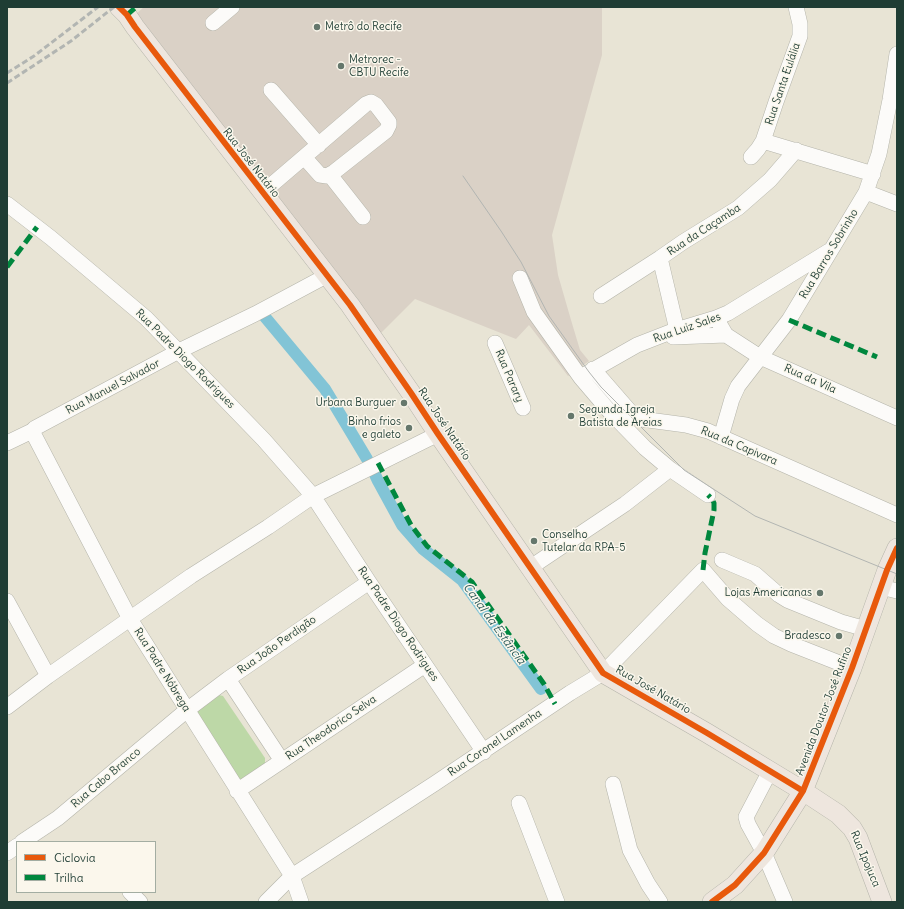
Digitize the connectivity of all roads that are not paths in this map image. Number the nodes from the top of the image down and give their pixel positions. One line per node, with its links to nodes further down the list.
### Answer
1 (232, 7): 4 (street)
2 (796, 7): 7 (street, Rua Santa Eulália)
3 (127, 10): 14 (main road, Rua José Natário)
4 (213, 23)
5 (897, 54): 12 (street, Rua Barros Sobrinho)
6 (271, 90): 8 (street)
7 (763, 141): 9 (street); 11 (street, Rua Santa Eulália)
8 (319, 144): 10 (street); 13 (street)
9 (796, 150): 12 (street); 20 (street, Rua da Caçamba)
10 (304, 157): 13 (street); 14 (street)
11 (751, 157)
12 (873, 174): 15 (street, Rua Barros Sobrinho)
13 (330, 175): 18 (street)
14 (262, 192): 21 (main road, Rua José Natário)
15 (866, 192): 17 (street); 19 (street, Rua Barros Sobrinho)
16 (7, 204): 29 (street, Rua Padre Diogo Rodrigues)
17 (897, 204)
18 (363, 217)
19 (832, 249): 24 (street, Rua Luiz Sales); 30 (street, Rua Barros Sobrinho)
20 (660, 258): 23 (street, Rua da Caçamba); 25 (street)
21 (326, 276): 29 (street, Rua Manuel Salvador); 36 (main road, Rua José Natário)
22 (520, 278): 32 (street)
23 (601, 296)
24 (716, 318): 25 (street, Rua Luiz Sales); 26 (street, Rua da Vila)
25 (677, 330): 27 (street, Rua Luiz Sales)
26 (726, 335): 27 (street); 30 (street, Rua da Vila)
27 (658, 337): 31 (street, Rua Luiz Sales)
28 (495, 343): 33 (street, Rua Parary)
29 (179, 351): 35 (street, Rua Manuel Salvador); 41 (street, Rua Padre Diogo Rodrigues)
30 (760, 357): 34 (street, Rua da Vila); 37 (street, Rua Barros Sobrinho)
31 (593, 368): 32 (street, Rua Luiz Sales); 37 (street, Rua da Capivara)
32 (581, 378): 39 (street)
33 (523, 408)
34 (897, 418)
35 (32, 431): 38 (street, Rua Manuel Salvador); 49 (street, Rua Padre Nóbrega)
36 (438, 434): 41 (street); 45 (main road, Rua José Natário)
37 (721, 437): 42 (street, Rua da Capivara)
38 (7, 443)
39 (670, 469): 40 (street); 45 (street)
40 (708, 495)
41 (313, 496): 46 (street, Rua Padre Diogo Rodrigues); 49 (street)
42 (897, 516)
43 (897, 548): 47 (main road, Avenida Doutor José Rufino)
44 (722, 560): 50 (street)
45 (531, 568): 53 (main road, Rua José Natário)
46 (369, 582): 51 (street, Rua Padre Diogo Rodrigues); 55 (street, Rua João Perdigão)
47 (889, 589): 50 (main road, Avenida Doutor José Rufino)
48 (7, 601): 54 (street)
49 (130, 619): 54 (street); 57 (street, Rua Padre Nóbrega)
50 (866, 629): 52 (main road, Avenida Doutor José Rufino)
51 (425, 665): 58 (street, Rua Padre Diogo Rodrigues); 59 (street, Rua Theodorico Selva)
52 (852, 668): 53 (street, Rua Coronel Lamenha); 63 (main road, Avenida Doutor José Rufino)
53 (603, 673): 58 (street, Rua Coronel Lamenha); 60 (main road, Rua José Natário)
54 (48, 676): 56 (street)
55 (228, 679): 57 (street, Rua João Perdigão); 59 (street)
56 (7, 707)
57 (187, 710): 62 (street, Rua Padre Nóbrega); 65 (street, Rua Cabo Branco)
58 (484, 752): 69 (street, Rua Coronel Lamenha)
59 (282, 761): 62 (street, Rua Theodorico Selva)
60 (770, 771): 63 (main road, Rua José Natário); 68 (street)
61 (613, 784): 75 (street)
62 (237, 791): 69 (street, Rua Padre Nóbrega)
63 (803, 791): 68 (main road, Avenida Doutor José Rufino); 78 (main road, Rua Ipojuca)
64 (519, 803): 74 (street)
65 (24, 841)
66 (16, 847): 67 (street)
67 (7, 852)
68 (764, 854): 76 (main road, Avenida Doutor José Rufino); 77 (street)
69 (292, 876): 71 (street, Rua Coronel Lamenha); 73 (street, Rua Padre Nóbrega)
70 (131, 893): 72 (street)
71 (269, 899)
72 (140, 902)
73 (301, 902)
74 (557, 902)
75 (660, 902)
76 (712, 902)
77 (785, 902)
78 (882, 902)

